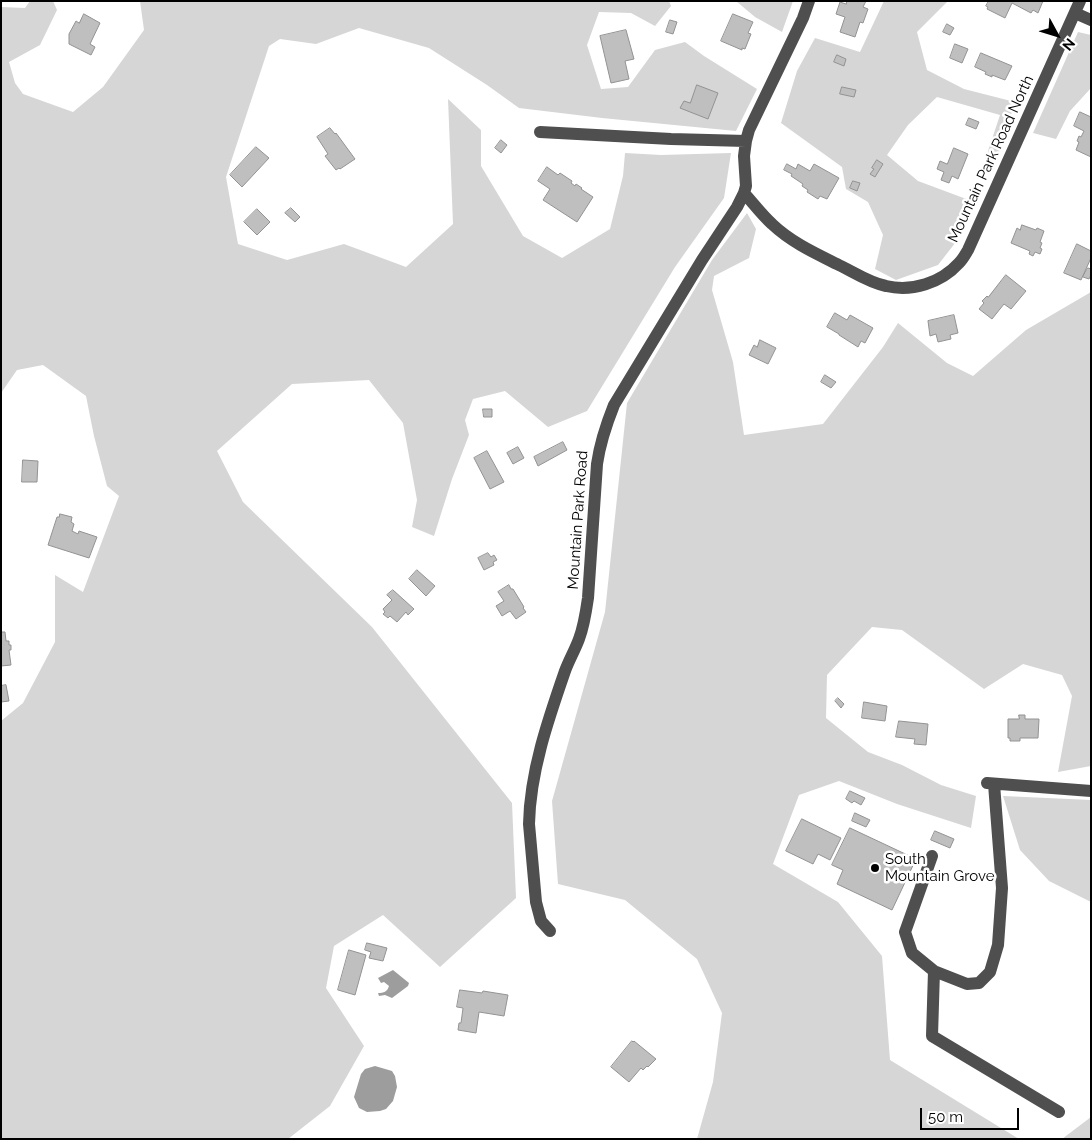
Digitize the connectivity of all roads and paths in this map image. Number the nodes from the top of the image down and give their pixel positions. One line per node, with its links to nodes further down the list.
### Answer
1 (809, 1): 6 (street, Mountain Park Road)
2 (1080, 1): 3 (street, Mountain Park Road North)
3 (1075, 14): 4 (street); 7 (street, Mountain Park Road North)
4 (1091, 20)
5 (540, 132): 6 (street)
6 (746, 141): 7 (street, Mountain Park Road)
7 (744, 193): 10 (street, Mountain Park Road)
8 (1091, 791): 11 (street)
9 (932, 856): 11 (street)
10 (550, 931)
11 (934, 971): 12 (street)
12 (1059, 1112)

